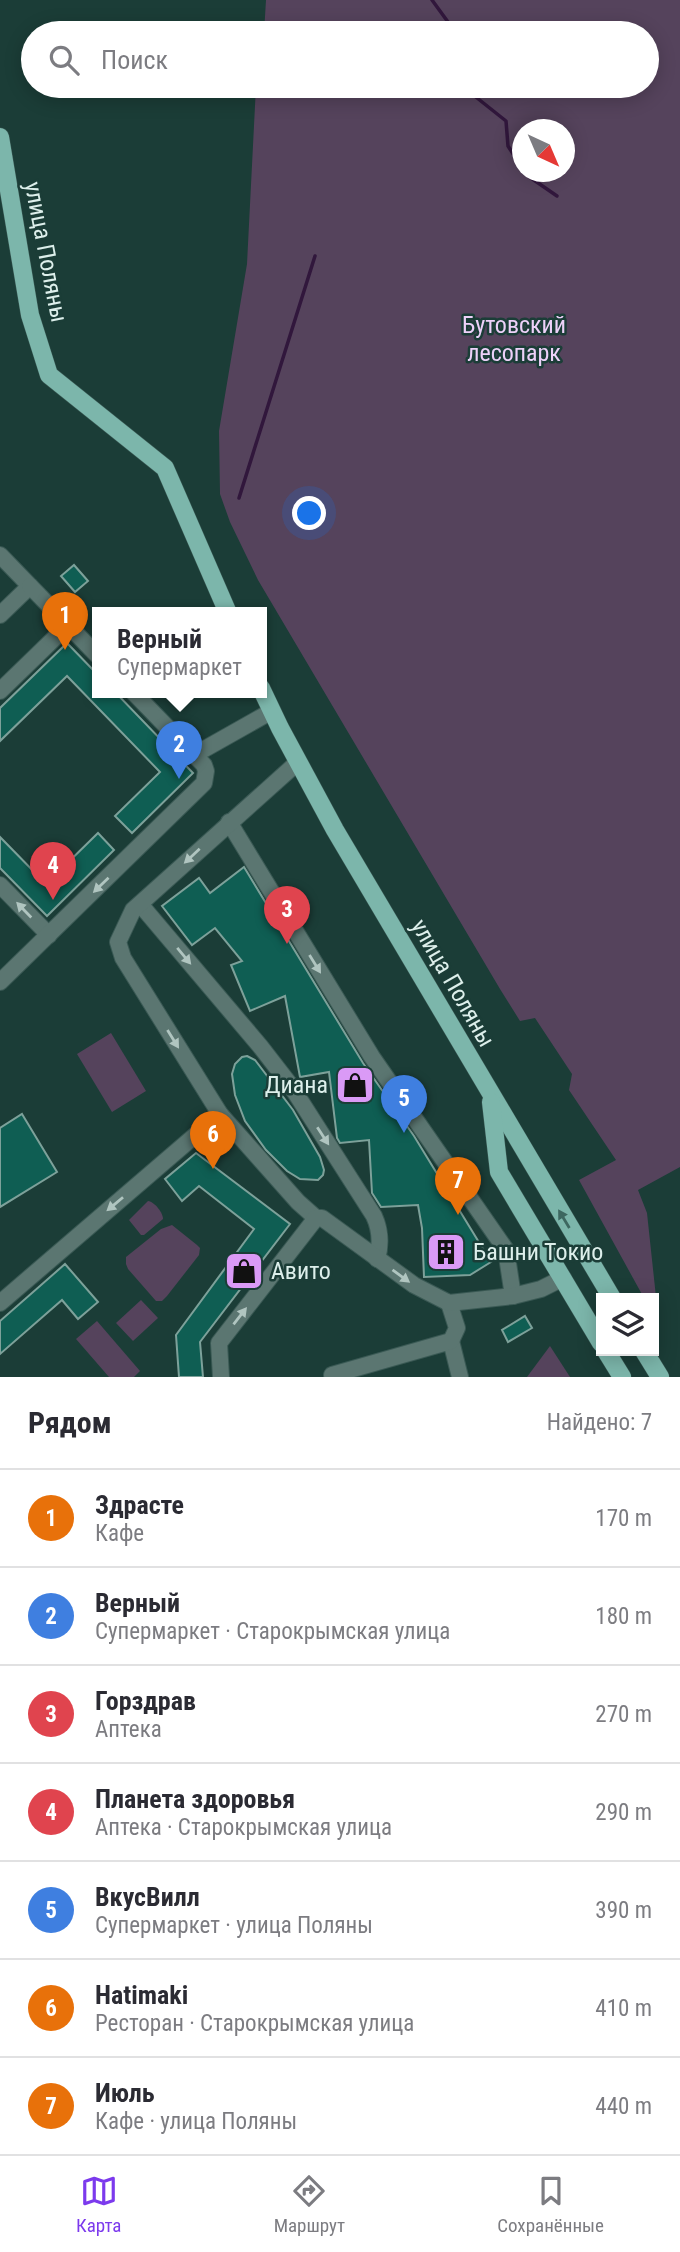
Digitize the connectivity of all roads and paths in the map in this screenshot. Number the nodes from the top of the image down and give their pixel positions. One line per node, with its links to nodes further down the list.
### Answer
1 (0, 137): 4 (main road, улица Поляны)
2 (0, 555): 3 (street)
3 (30, 586): 5 (street); 6 (street)
4 (225, 607)
5 (0, 615)
6 (68, 625): 7 (street); 8 (street)
7 (92, 650)
8 (0, 691)
9 (139, 698): 12 (street)
10 (266, 698): 11 (main road, улица Поляны)
11 (272, 711): 12 (street); 13 (main road, улица Поляны)
12 (194, 755): 17 (street, one-way to 17)
13 (298, 762): 14 (street); 19 (main road, улица Поляны)
14 (229, 822): 16 (street, one-way to 16); 25 (street, one-way to 25)
15 (0, 885): 17 (street, one-way to 15)
16 (140, 904): 20 (street, one-way to 20); 22 (street, one-way to 22)
17 (49, 935): 18 (street)
18 (0, 982)
19 (490, 1095): 23 (main road); 24 (main road, улица Поляны, one-way to 19)
20 (220, 1114): 21 (street); 26 (street, one-way to 26)
21 (316, 1218): 22 (street); 33 (street, one-way to 21)
22 (377, 1259): 27 (street, one-way to 27)
23 (562, 1278): 25 (street); 28 (main road)
24 (609, 1293)
25 (513, 1296): 27 (street)
26 (0, 1303)
27 (449, 1303): 29 (street)
28 (596, 1335)
29 (451, 1341): 32 (street); 34 (street)
30 (609, 1356): 35 (main road)
31 (647, 1356): 36 (main road)
32 (330, 1376)
33 (221, 1377)
34 (460, 1377)
35 (622, 1377)
36 (660, 1377)

